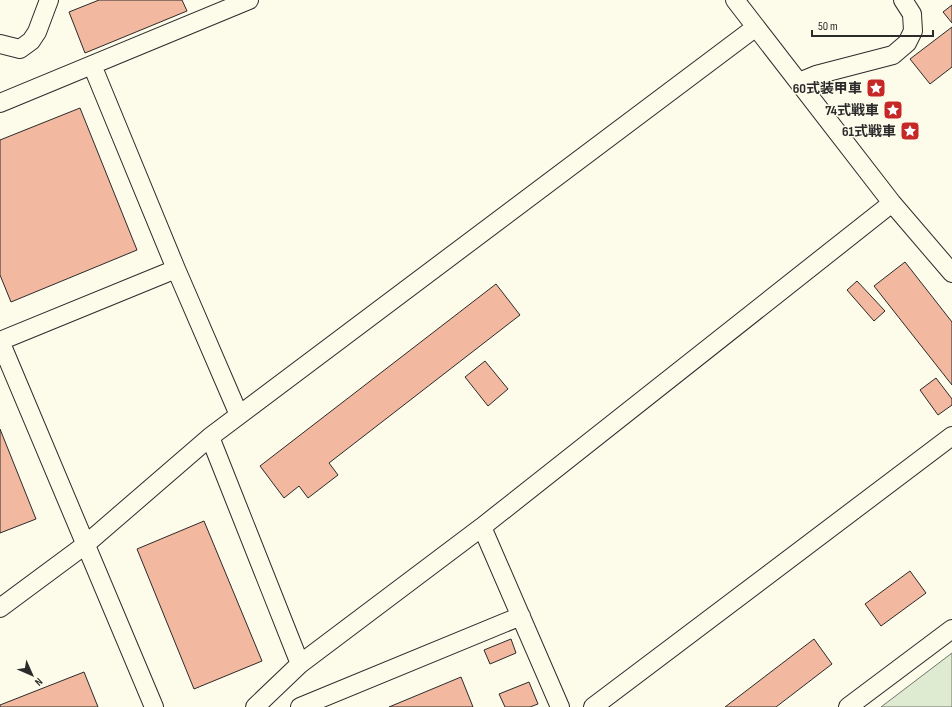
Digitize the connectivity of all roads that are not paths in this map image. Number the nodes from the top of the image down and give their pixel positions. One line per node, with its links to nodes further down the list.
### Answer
1 (49, 0): 6 (lane)
2 (249, 0): 7 (lane)
3 (735, 0): 5 (lane)
4 (903, 0): 8 (lane)
5 (756, 27): 8 (lane); 14 (lane)
6 (0, 44)
7 (92, 65): 9 (lane); 11 (lane)
8 (799, 82): 10 (lane)
9 (0, 103)
10 (892, 203): 12 (lane); 17 (lane)
11 (176, 269): 13 (lane); 14 (lane)
12 (952, 273)
13 (0, 341): 18 (lane)
14 (239, 415): 16 (lane)
15 (952, 436): 27 (lane)
16 (210, 437): 18 (lane); 22 (lane)
17 (482, 527): 20 (lane); 22 (lane)
18 (85, 545): 19 (lane); 23 (lane)
19 (0, 608)
20 (521, 616): 25 (lane); 26 (lane)
21 (952, 629): 28 (lane)
22 (300, 664): 24 (lane)
23 (154, 707)
24 (255, 707)
25 (300, 707)
26 (560, 707)
27 (593, 707)
28 (848, 707)

